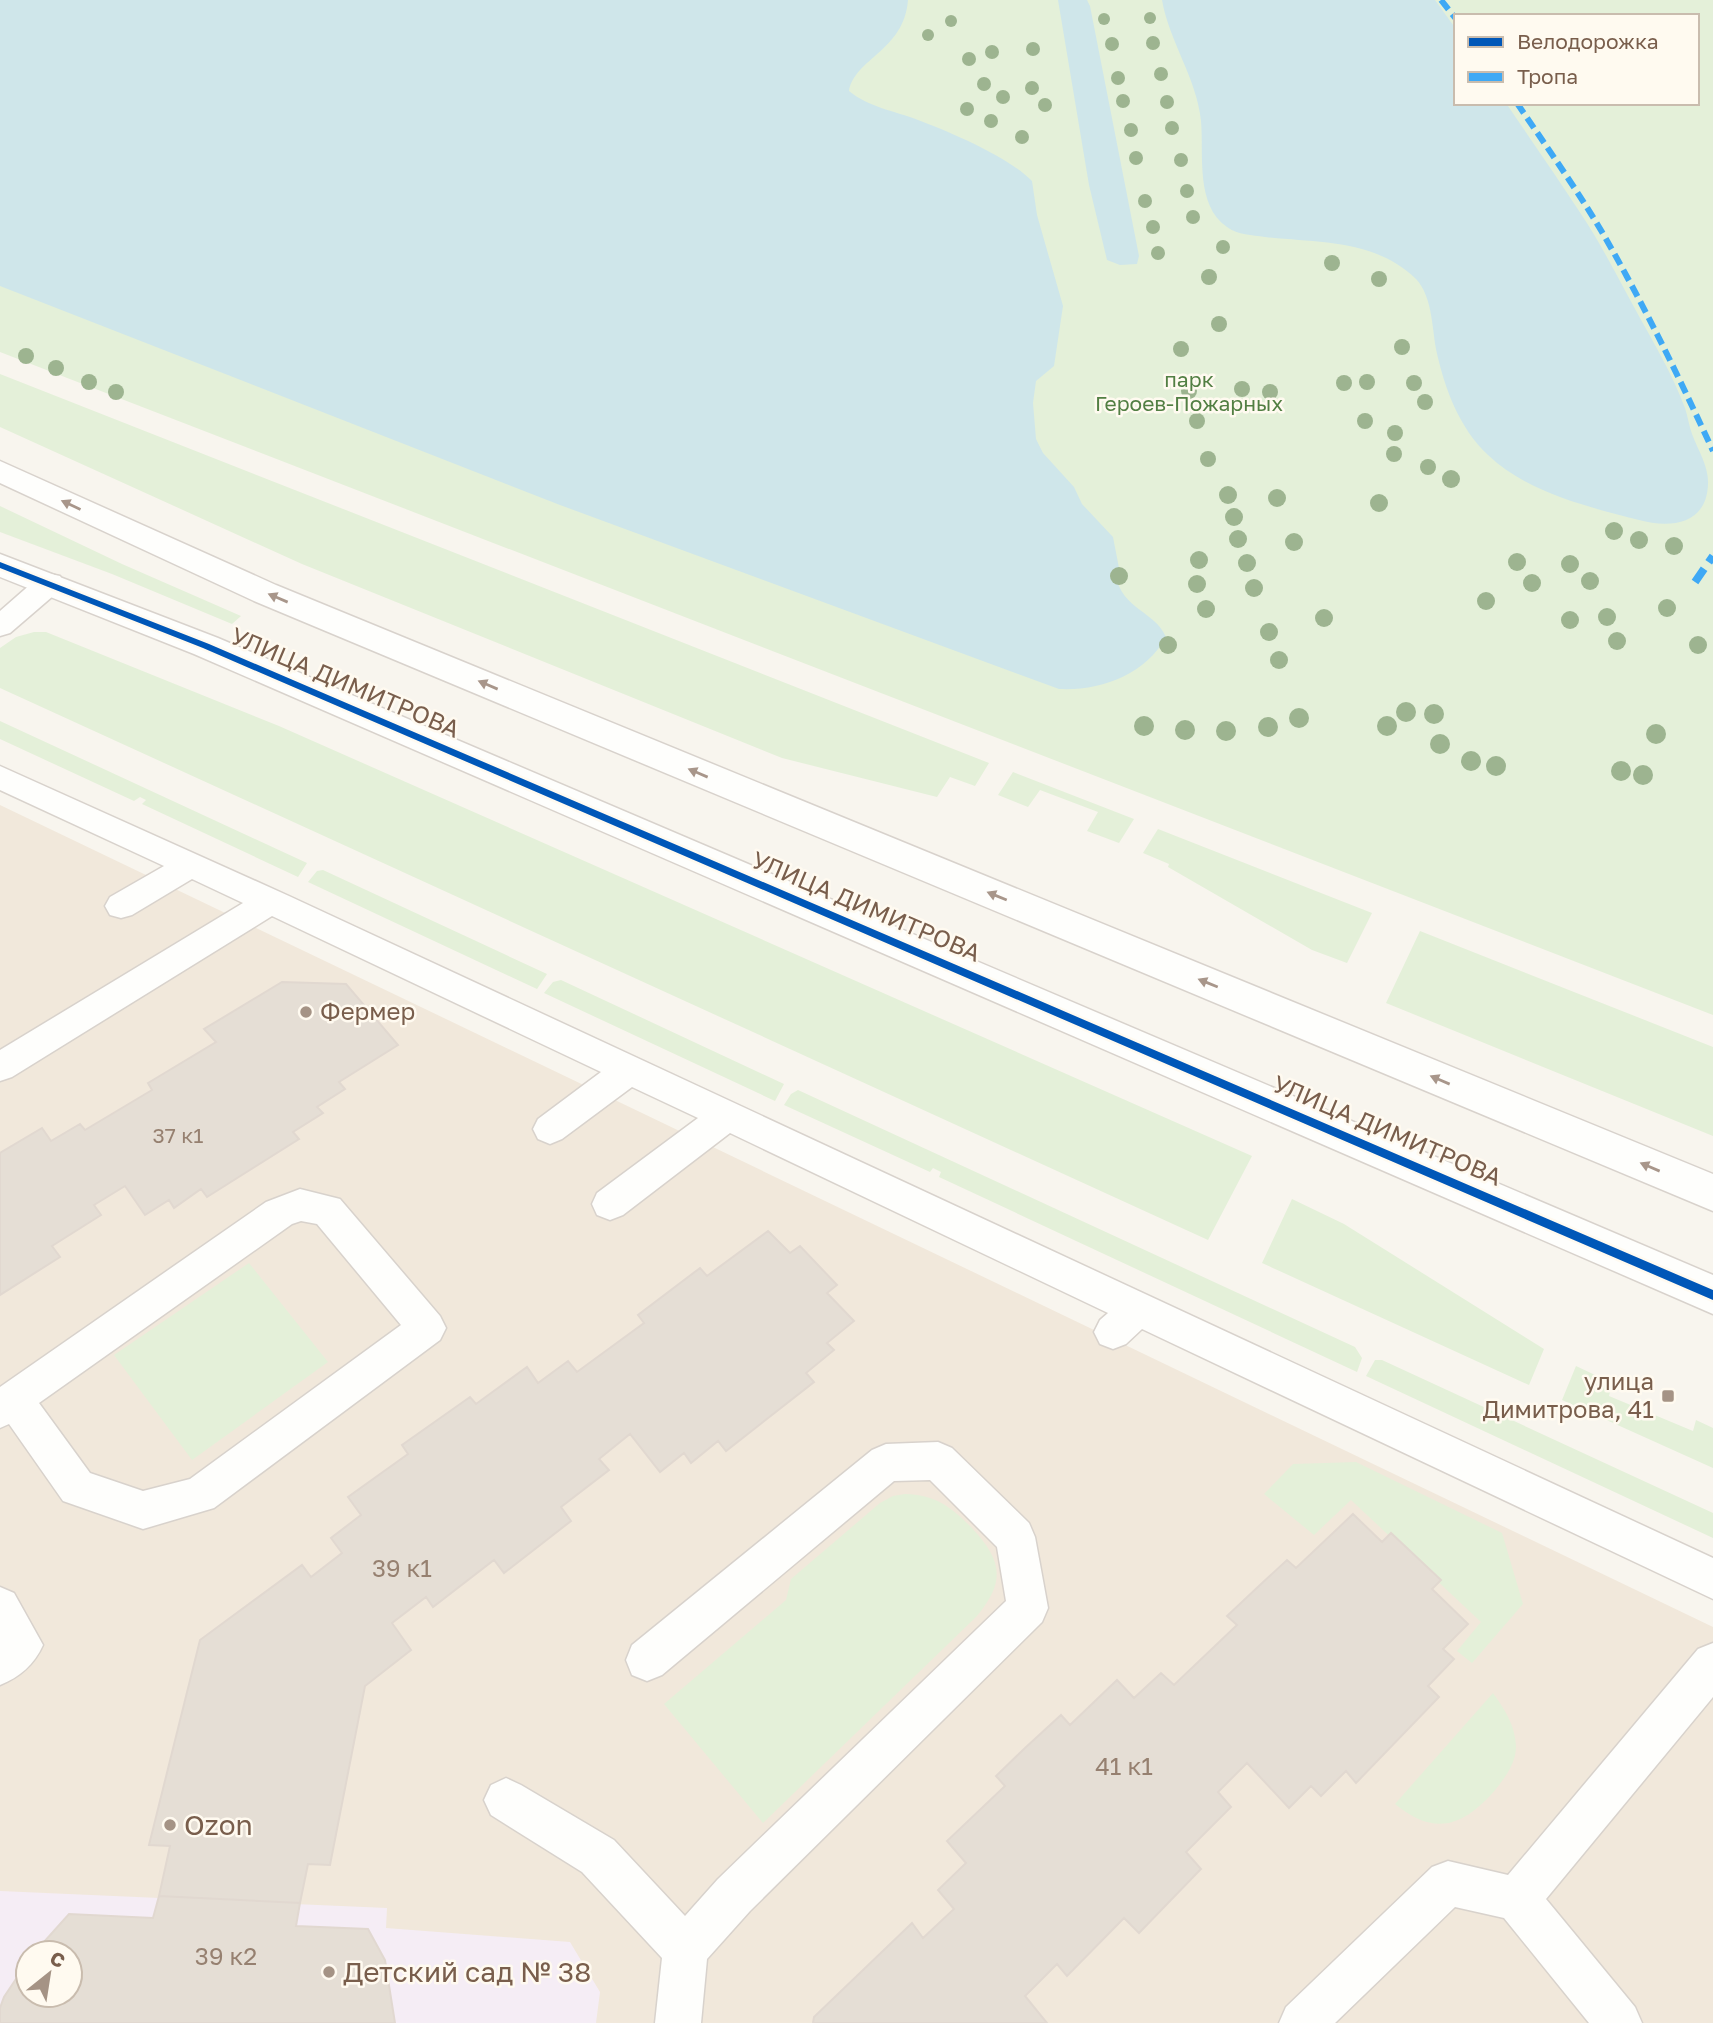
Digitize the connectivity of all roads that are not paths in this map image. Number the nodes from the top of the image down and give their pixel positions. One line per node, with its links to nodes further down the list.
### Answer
1 (0, 471): 13 (street, one-way to 1)
2 (0, 565): 3 (street, УЛИЦА ДИМИТРОВА)
3 (50, 583): 4 (lane); 15 (street, УЛИЦА ДИМИТРОВА)
4 (0, 626)
5 (0, 777): 6 (lane)
6 (191, 865): 7 (lane); 8 (lane)
7 (270, 902): 9 (lane); 10 (lane)
8 (121, 906)
9 (0, 1067)
10 (629, 1071): 11 (lane); 12 (lane)
11 (727, 1116): 14 (lane); 17 (lane)
12 (550, 1129)
13 (1713, 1193)
14 (610, 1204)
15 (1713, 1294)
16 (7, 1405): 16 (lane)
17 (1713, 1579)
18 (0, 1607): 20 (lane)
19 (647, 1660): 24 (lane)
20 (0, 1664)
21 (1713, 1664): 23 (lane)
22 (506, 1800): 24 (lane)
23 (1517, 1899): 26 (lane); 27 (lane)
24 (685, 1950): 25 (lane)
25 (678, 2023)
26 (1302, 2023)
27 (1619, 2023)

